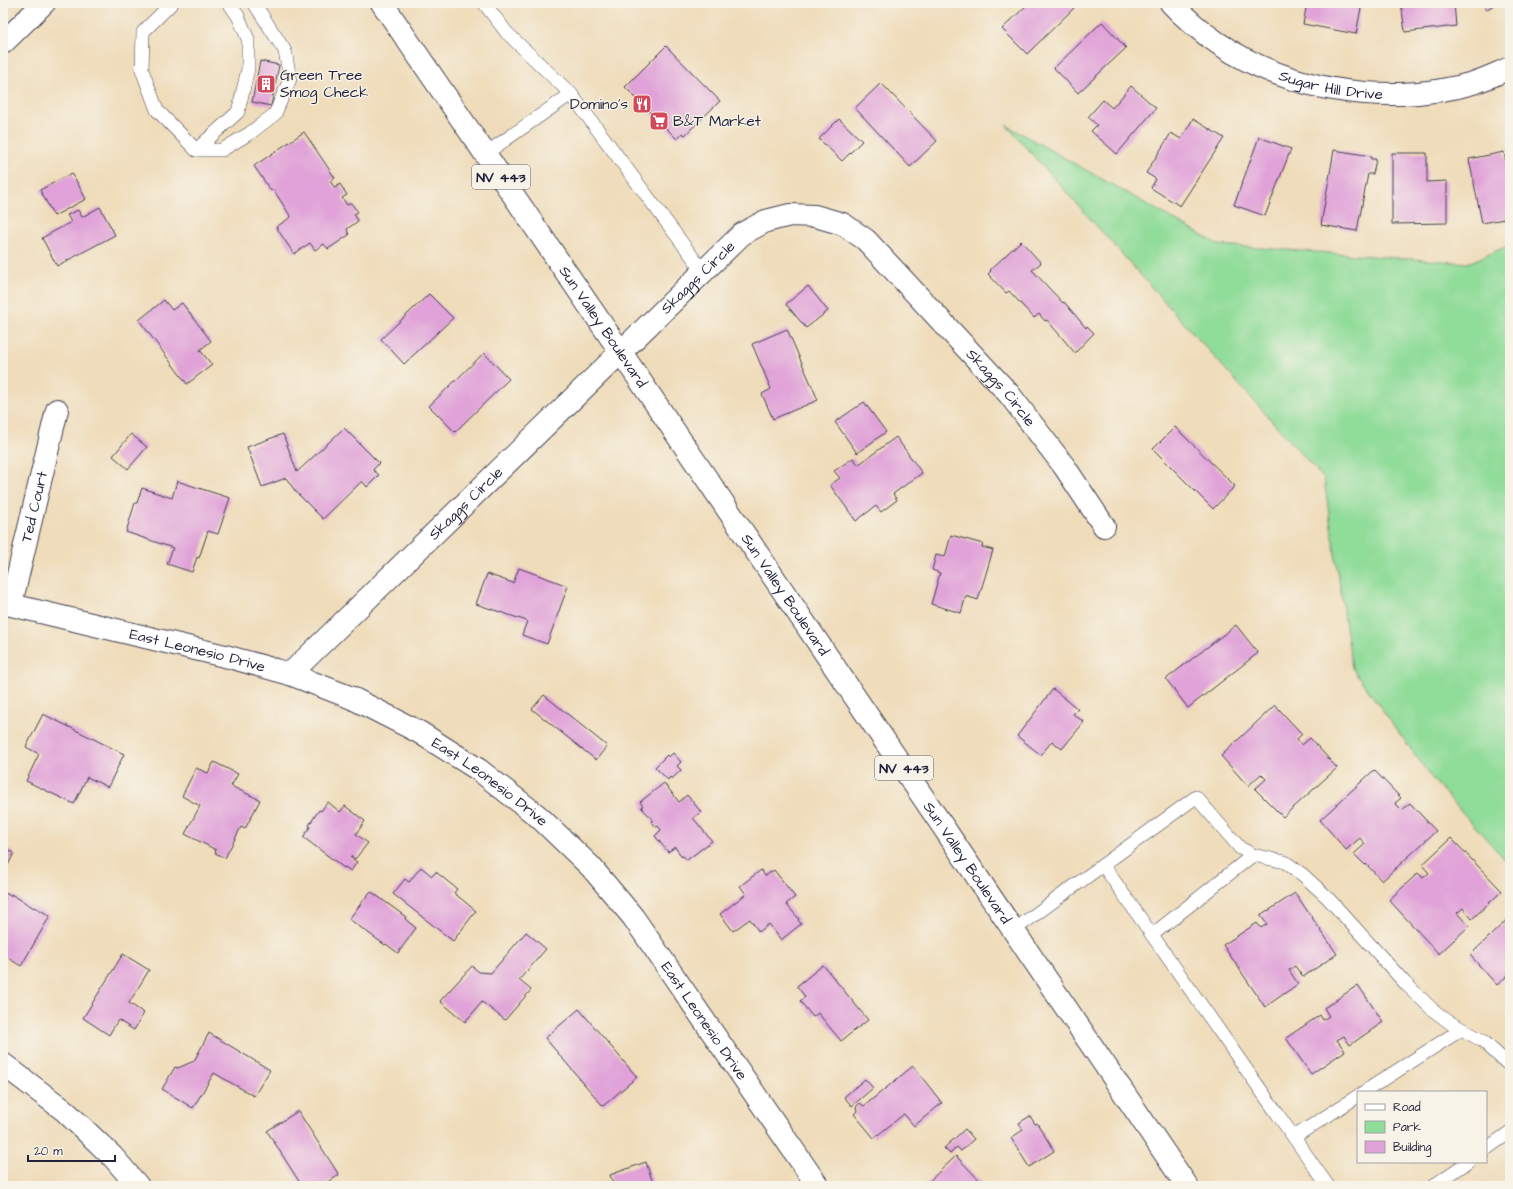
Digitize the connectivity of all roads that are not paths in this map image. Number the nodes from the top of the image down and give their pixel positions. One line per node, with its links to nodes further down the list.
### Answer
1 (44, 3): 8 (street)
2 (172, 3): 11 (lane)
3 (229, 3): 11 (lane)
4 (254, 3): 11 (lane)
5 (382, 3): 12 (street, Sun Valley Boulevard / NV 443)
6 (484, 3): 10 (lane)
7 (1171, 3): 9 (street, Sugar Hill Drive)
8 (3, 43)
9 (1510, 68)
10 (571, 94): 12 (lane); 13 (lane)
11 (196, 150)
12 (486, 154): 14 (street, Sun Valley Boulevard / NV 443)
13 (703, 271): 14 (street, Skaggs Circle); 16 (street, Skaggs Circle)
14 (620, 351): 18 (street, Skaggs Circle); 21 (street, Sun Valley Boulevard / NV 443)
15 (58, 410): 17 (street, Ted Court)
16 (1104, 526)
17 (7, 603): 18 (street, East Leonesio Drive)
18 (290, 674): 33 (street, East Leonesio Drive)
19 (1253, 855): 20 (lane); 22 (lane); 23 (lane)
20 (1103, 865): 21 (lane); 22 (lane)
21 (1014, 930): 34 (street, Sun Valley Boulevard / NV 443)
22 (1152, 935): 29 (lane)
23 (1462, 1029): 25 (lane); 26 (lane)
24 (3, 1064): 32 (street)
25 (1510, 1066)
26 (1366, 1091)
27 (1357, 1097): 29 (lane)
28 (1510, 1132): 30 (lane)
29 (1294, 1137): 35 (lane)
30 (1487, 1148)
31 (1467, 1163): 36 (lane)
32 (138, 1186)
33 (818, 1186)
34 (1188, 1186)
35 (1328, 1186)
36 (1434, 1186)

